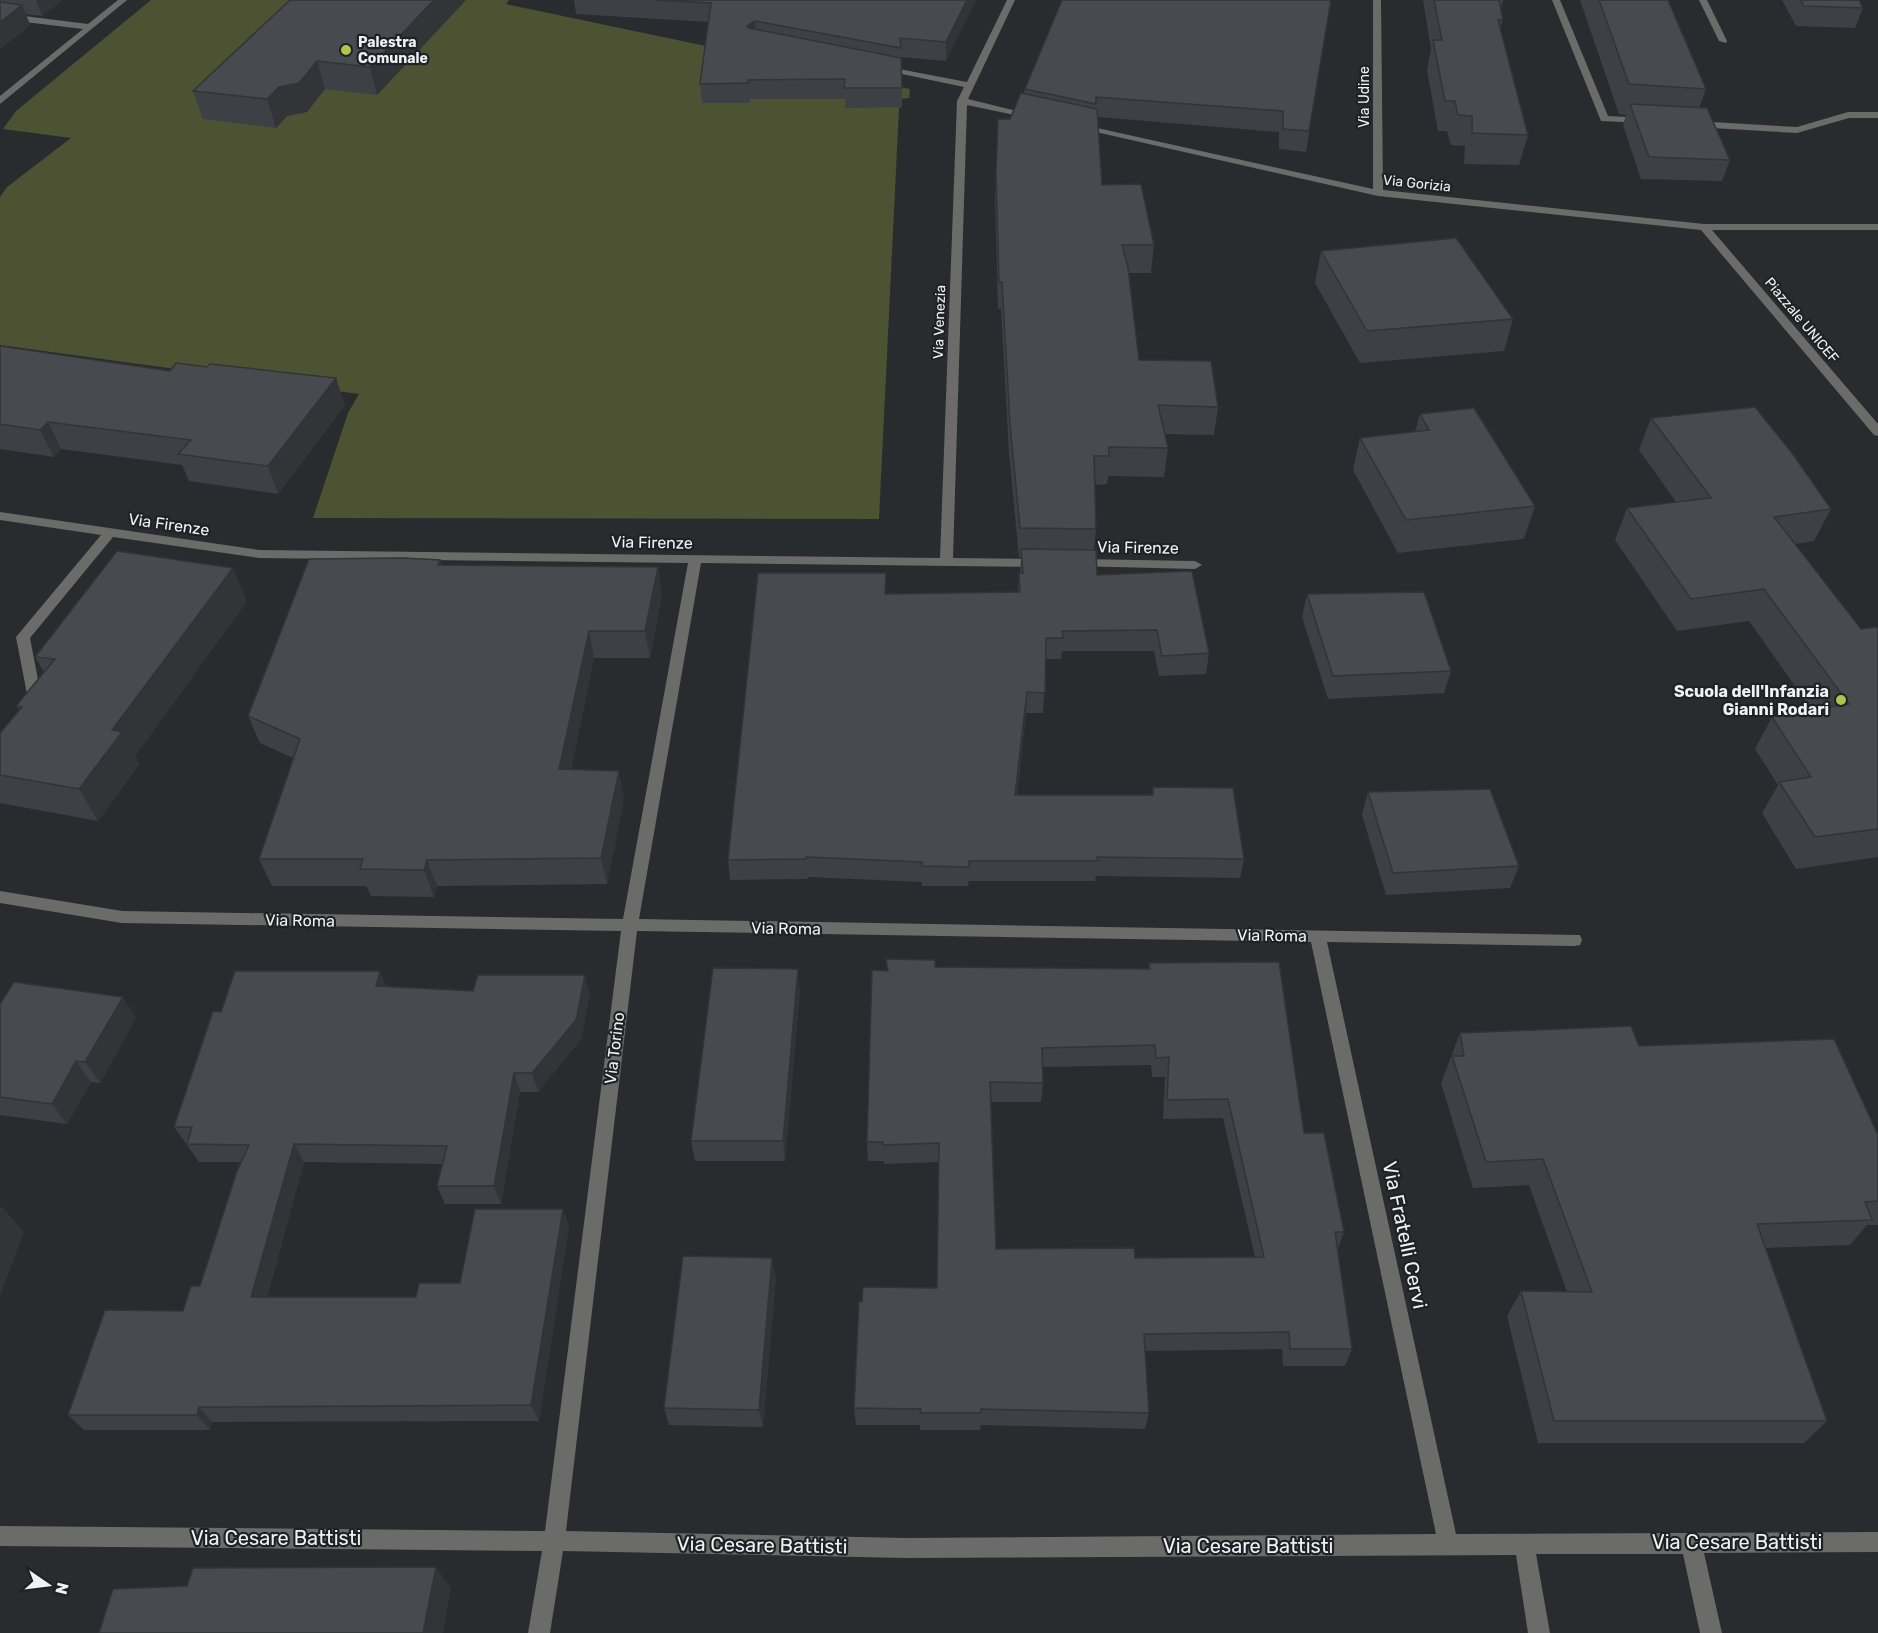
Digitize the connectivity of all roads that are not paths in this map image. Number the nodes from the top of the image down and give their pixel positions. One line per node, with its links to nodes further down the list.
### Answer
1 (123, 0): 7 (street)
2 (1011, 0): 10 (street, Via Venezia)
3 (1377, 0): 18 (street, Via Udine)
4 (1556, 0): 15 (street)
5 (1703, 0): 8 (street)
6 (0, 16): 7 (street)
7 (90, 27): 11 (street)
8 (1723, 41)
9 (869, 66): 10 (street)
10 (970, 86): 12 (street, Via Venezia)
11 (0, 101)
12 (962, 101): 14 (street); 25 (street, Via Venezia)
13 (1878, 115): 17 (street)
14 (1043, 119)
15 (1650, 122)
16 (1066, 124): 18 (street, Via Gorizia)
17 (1684, 124)
18 (1378, 193): 19 (street, Via Gorizia)
19 (1704, 227): 20 (street, Via Gorizia); 21 (street, Piazzale UNICEF)
20 (1878, 228)
21 (1878, 432)
22 (0, 516): 23 (street, Via Firenze)
23 (110, 532): 24 (street, Via Firenze); 27 (street, Via Firenze)
24 (695, 559): 25 (street, Via Firenze); 29 (street, Via Torino)
25 (946, 562): 26 (street, Via Firenze)
26 (1195, 565)
27 (20, 713)
28 (0, 897): 29 (street, Via Roma)
29 (630, 925): 30 (street, Via Roma); 33 (street, Via Torino)
30 (1318, 936): 31 (street, Via Roma); 36 (street, Via Fratelli Cervi)
31 (1574, 940)
32 (0, 1536): 33 (street, Via Cesare Battisti)
33 (554, 1540): 36 (street, Via Cesare Battisti); 38 (street, Via Torino)
34 (1691, 1542): 35 (street, Via Cesare Battisti); 37 (street, Via Cesare Battisti); 40 (street)
35 (1878, 1542)
36 (1448, 1544): 37 (street, Via Cesare Battisti)
37 (1524, 1544): 39 (street)
38 (539, 1633)
39 (1539, 1633)
40 (1711, 1633)

